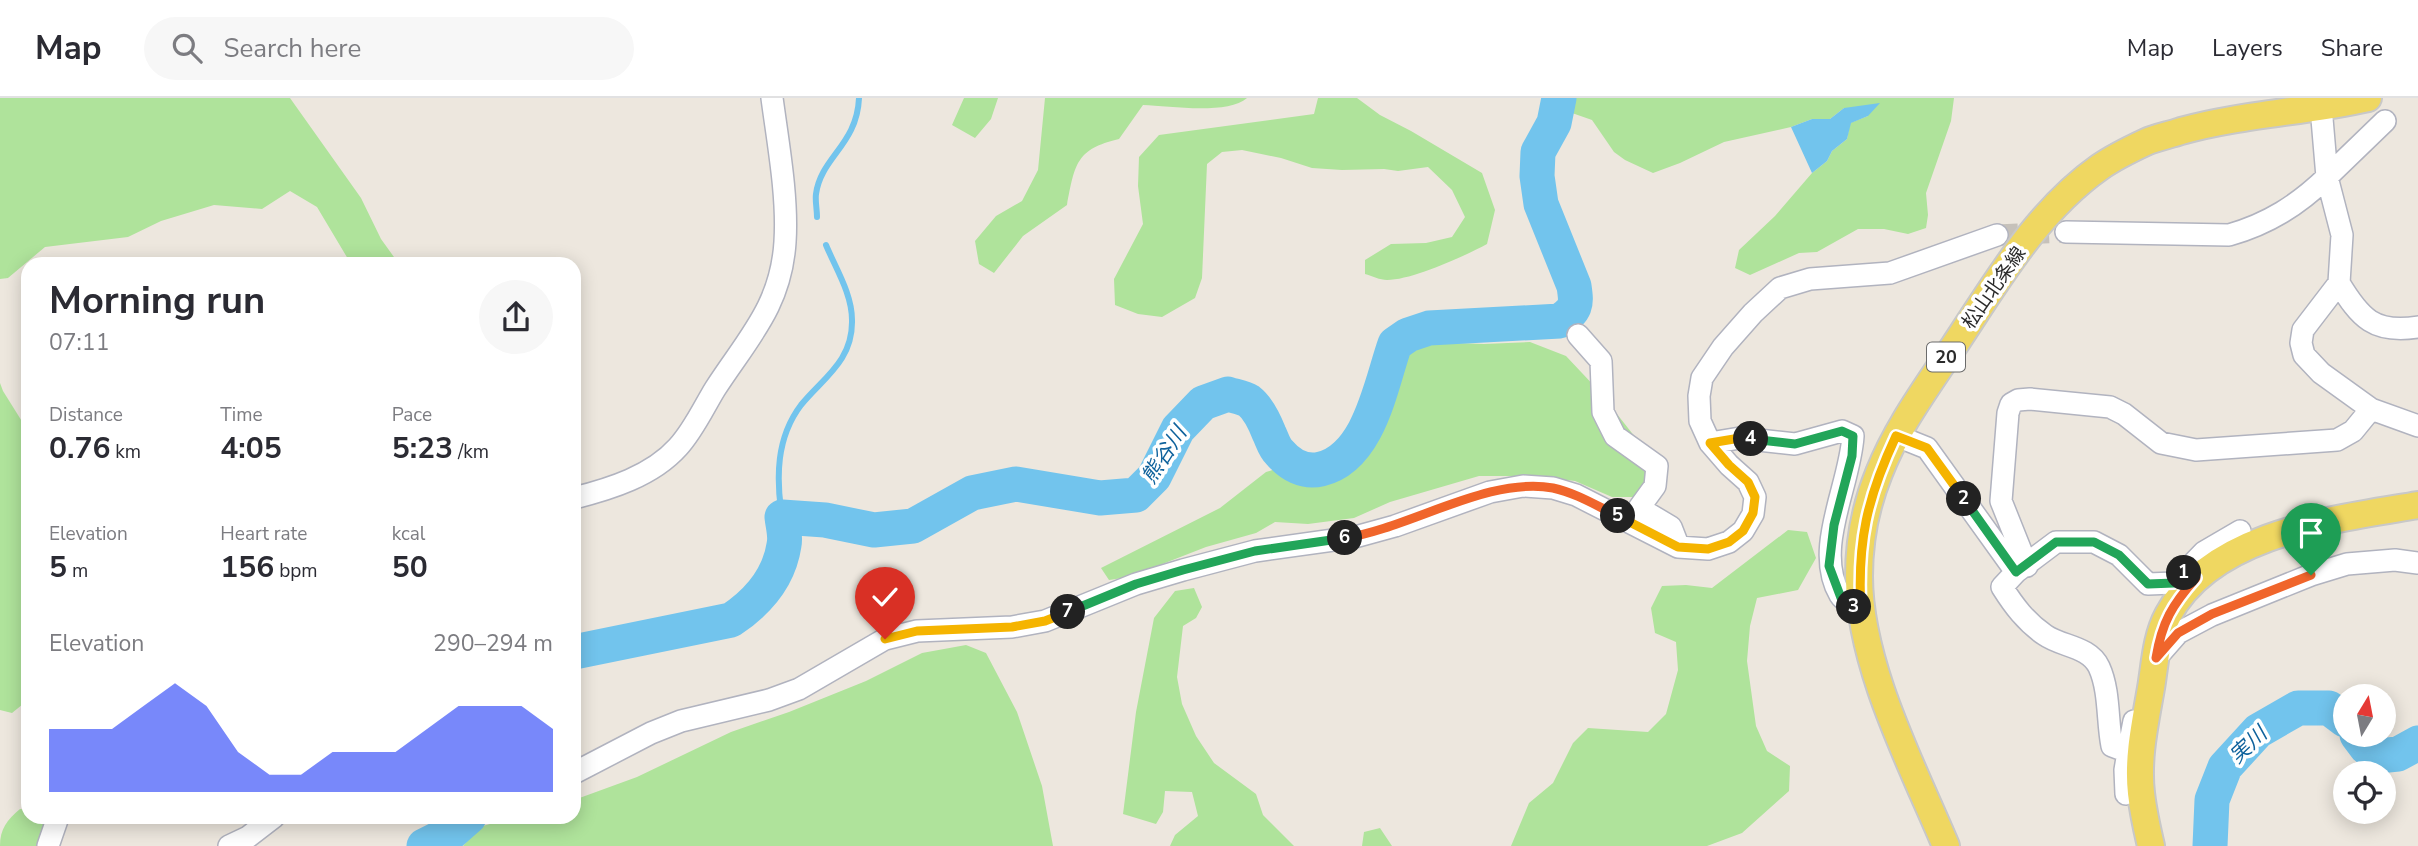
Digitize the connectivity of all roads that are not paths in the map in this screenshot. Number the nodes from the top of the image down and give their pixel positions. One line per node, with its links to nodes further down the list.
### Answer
1 (772, 98): 15 (street)
2 (2368, 98): 3 (main road, 松山北条線 / 20)
3 (2321, 107): 5 (street); 13 (main road, 松山北条線 / 20)
4 (2385, 121): 5 (street)
5 (2328, 177): 6 (street); 8 (street)
6 (2066, 232)
7 (1997, 235): 14 (street)
8 (2339, 283): 9 (street); 11 (street)
9 (2418, 327)
10 (1578, 335): 18 (street)
11 (2371, 409): 12 (street); 20 (street)
12 (2418, 426)
13 (1896, 436): 20 (street); 22 (main road, 松山北条線 / 20)
14 (1710, 443): 18 (street); 22 (street)
15 (581, 496)
16 (2418, 505): 21 (main road)
17 (2240, 531): 21 (street)
18 (1678, 547): 26 (street)
19 (2418, 563): 23 (street)
20 (2021, 569): 21 (street); 25 (street)
21 (2192, 574): 23 (main road)
22 (1861, 611): 32 (main road, 松山北条線 / 20)
23 (2156, 658): 24 (main road)
24 (2146, 715): 25 (street); 33 (main road)
25 (2128, 752): 27 (street)
26 (581, 770)
27 (2126, 794)
28 (56, 824): 30 (street)
29 (265, 824): 31 (street)
30 (48, 846)
31 (229, 846)
32 (1946, 846)
33 (2151, 846)

